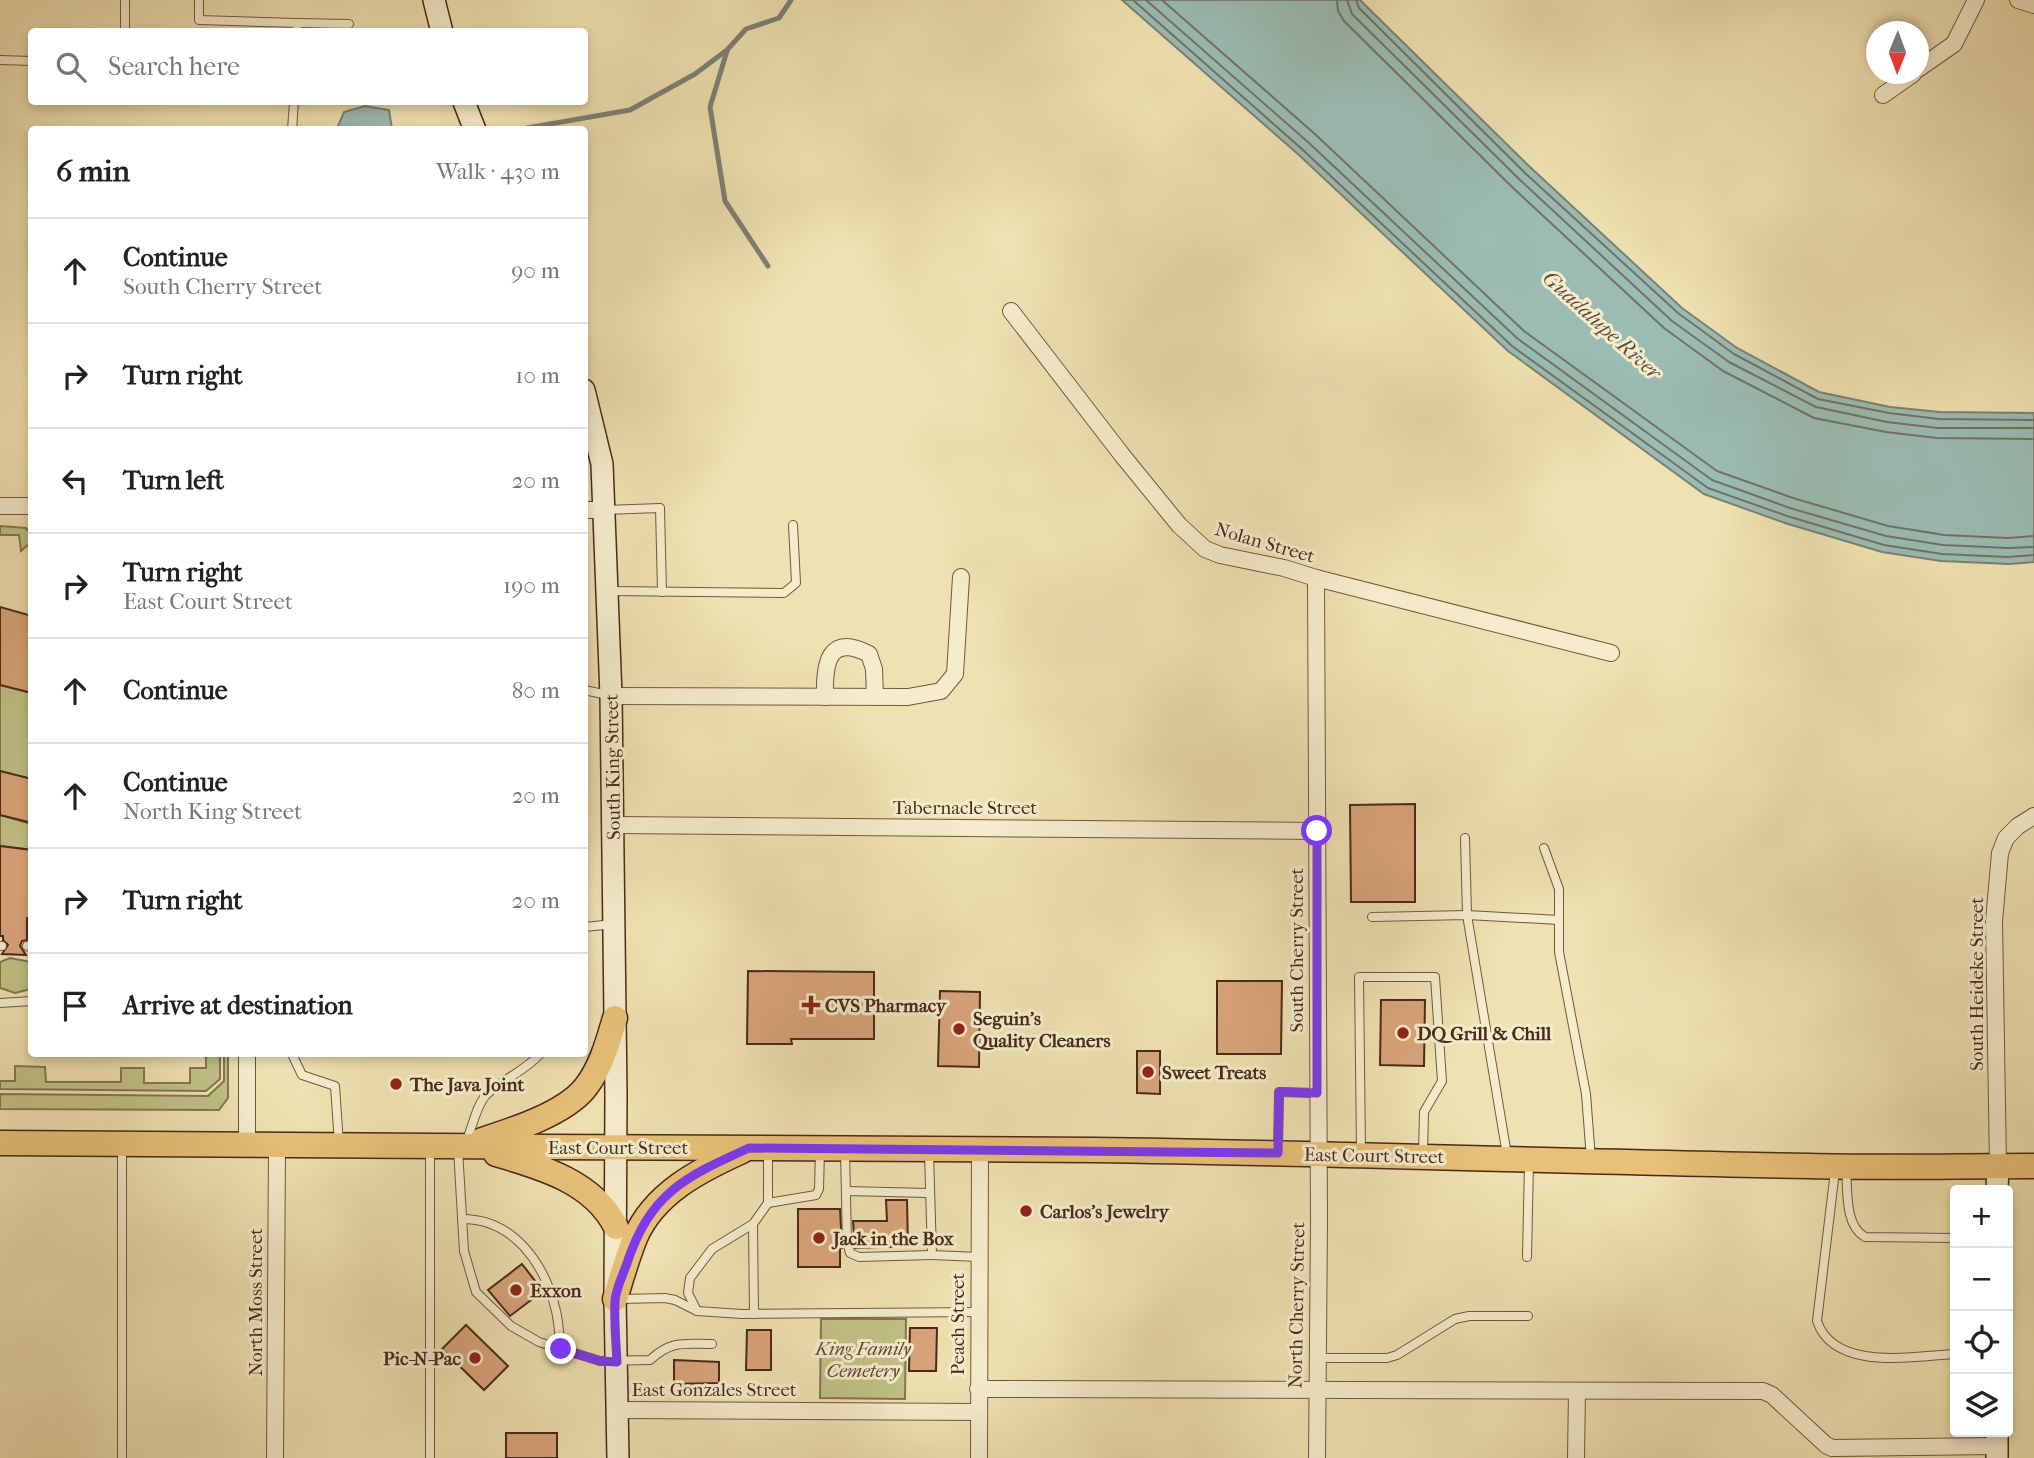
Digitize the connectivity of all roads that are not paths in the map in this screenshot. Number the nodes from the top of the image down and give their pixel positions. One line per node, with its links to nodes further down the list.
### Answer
1 (125, 0): 9 (lane)
2 (199, 0): 8 (lane)
3 (434, 0): 10 (main road)
4 (1976, 0): 13 (street)
5 (2018, 0): 6 (street)
6 (2034, 5)
7 (349, 24): 8 (lane)
8 (297, 27)
9 (125, 28)
10 (441, 28)
11 (0, 60): 12 (lane)
12 (28, 61)
13 (1929, 62)
14 (1899, 84): 15 (street)
15 (1883, 95)
16 (293, 105): 18 (lane)
17 (465, 105): 19 (main road)
18 (292, 126)
19 (473, 126)
20 (1011, 312): 27 (street, Nolan Street)
21 (588, 406): 24 (main road, South King Street)
22 (0, 506): 23 (street)
23 (28, 506)
24 (595, 510): 28 (main road, South King Street); 29 (lane)
25 (793, 525): 29 (lane)
26 (961, 578): 34 (street)
27 (1317, 578): 30 (street, Nolan Street); 37 (street, South Cherry Street)
28 (607, 591): 29 (lane); 32 (main road, South King Street)
29 (662, 592)
30 (1611, 653)
31 (588, 691): 32 (lane)
32 (611, 696): 33 (street); 36 (main road, South King Street)
33 (825, 697): 34 (street); 34 (street)
34 (875, 697)
35 (2034, 816): 73 (street, South Heideke Street)
36 (613, 825): 37 (street, Tabernacle Street); 43 (main road, South King Street)
37 (1317, 831): 51 (street, South Cherry Street)
38 (1465, 838): 40 (lane)
39 (1544, 848): 42 (lane)
40 (1467, 915): 41 (lane); 42 (lane); 69 (lane)
41 (1372, 917)
42 (1559, 920): 70 (lane)
43 (614, 924): 44 (lane); 47 (main road, South King Street)
44 (588, 927)
45 (2, 1001): 46 (lane)
46 (28, 1001)
47 (615, 1018): 55 (main road); 59 (main road, South King Street)
48 (247, 1057): 56 (street)
49 (293, 1057): 58 (lane)
50 (537, 1057): 55 (lane)
51 (1317, 1093): 65 (lane); 66 (street, South Cherry Street)
52 (0, 1143): 53 (main road, East Court Street)
53 (122, 1145): 56 (main road, East Court Street); 100 (lane)
54 (430, 1146): 55 (main road, East Court Street); 58 (main road, East Court Street); 102 (lane)
55 (461, 1146): 59 (main road, East Court Street); 77 (lane); 79 (main road)
56 (247, 1147): 57 (main road, East Court Street)
57 (276, 1147): 58 (main road, East Court Street); 101 (street, North Moss Street)
58 (340, 1147)
59 (616, 1147): 60 (main road, East Court Street); 79 (main road, South King Street)
60 (759, 1148): 61 (main road, East Court Street); 76 (lane); 84 (main road)
61 (820, 1148): 62 (main road, East Court Street); 76 (lane)
62 (845, 1148): 63 (main road, East Court Street); 74 (lane)
63 (929, 1149): 64 (main road, East Court Street); 75 (lane)
64 (980, 1149): 65 (main road, East Court Street); 82 (street, Peach Street)
65 (1278, 1153): 66 (main road, East Court Street)
66 (1317, 1153): 67 (main road, East Court Street); 92 (street, North Cherry Street)
67 (1361, 1154): 68 (main road, East Court Street); 68 (lane)
68 (1423, 1156): 69 (main road, East Court Street)
69 (1518, 1158): 70 (main road, East Court Street); 83 (lane)
70 (1592, 1161): 72 (main road, East Court Street)
71 (2034, 1166): 73 (main road, East Court Street)
72 (1841, 1167): 73 (main road, East Court Street); 80 (lane); 91 (lane)
73 (1998, 1178)
74 (846, 1191): 75 (lane); 81 (lane)
75 (929, 1193): 81 (lane)
76 (768, 1203): 78 (lane)
77 (462, 1219): 90 (lane); 90 (lane)
78 (753, 1224): 85 (lane); 87 (lane)
79 (616, 1227): 84 (main road, South King Street)
80 (1950, 1238)
81 (932, 1255): 82 (lane)
82 (979, 1257): 86 (street, Peach Street)
83 (1527, 1257)
84 (615, 1299): 85 (lane); 93 (main road, South King Street)
85 (697, 1311): 87 (lane)
86 (979, 1312): 87 (lane); 94 (street, Peach Street)
87 (754, 1314)
88 (1528, 1316): 92 (lane)
89 (712, 1344): 93 (lane)
90 (561, 1349): 93 (lane)
91 (1950, 1354)
92 (1316, 1358): 95 (street, North Cherry Street)
93 (617, 1362): 97 (main road, South King Street)
94 (978, 1389): 95 (street); 98 (street, Peach Street)
95 (1315, 1390): 96 (street); 105 (street, North Cherry Street)
96 (1577, 1391): 99 (street); 106 (street)
97 (618, 1409): 98 (street, East Gonzales Street); 103 (main road, South King Street)
98 (978, 1412): 104 (street, Peach Street)
99 (1997, 1445)
100 (122, 1458)
101 (275, 1458)
102 (430, 1458)
103 (618, 1458)
104 (979, 1458)
105 (1317, 1458)
106 (1576, 1458)

